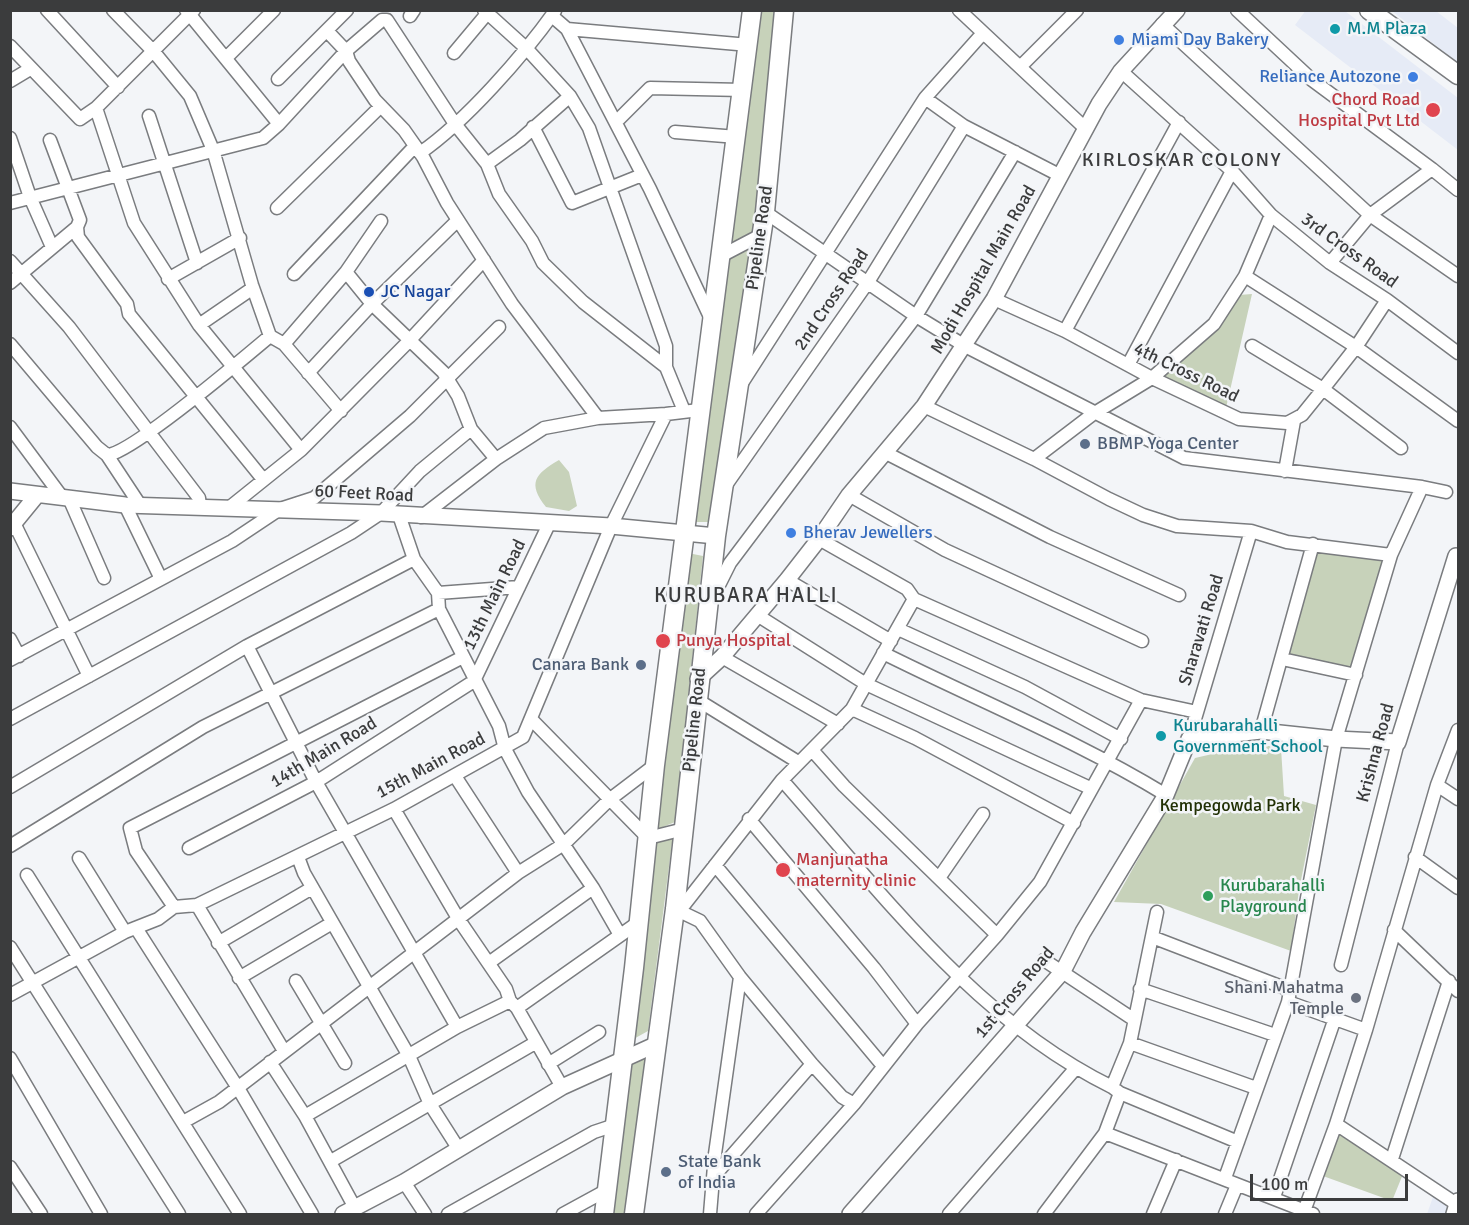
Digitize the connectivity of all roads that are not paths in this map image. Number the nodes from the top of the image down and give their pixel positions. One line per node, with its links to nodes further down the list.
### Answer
1 (47, 10): 34 (street)
2 (114, 10): 25 (street)
3 (254, 10): 16 (street)
4 (274, 10): 16 (street)
5 (347, 10): 19 (street)
6 (752, 10): 21 (main road, Pipeline Road)
7 (784, 10): 68 (main road, Pipeline Road)
8 (959, 10): 20 (street)
9 (1077, 10): 28 (street)
10 (1177, 10): 17 (street, Modi Hospital Main Road)
11 (1237, 10): 57 (street)
12 (1369, 10): 31 (main road)
13 (190, 12): 25 (street); 27 (street)
14 (487, 12): 23 (street); 26 (street)
15 (554, 13): 18 (street); 23 (street)
16 (263, 21): 27 (street)
17 (1162, 24): 30 (street, Modi Hospital Main Road); 70 (street)
18 (567, 29): 21 (street); 41 (street)
19 (328, 32): 24 (street); 32 (street)
20 (983, 33): 28 (street); 37 (street)
21 (749, 45): 35 (main road, Pipeline Road)
22 (10, 46): 29 (street)
23 (526, 48): 36 (street); 44 (street)
24 (346, 51): 38 (street); 43 (street); 44 (street)
25 (154, 52): 34 (street); 53 (street)
26 (454, 53)
27 (226, 58): 43 (street)
28 (1020, 67): 47 (street)
29 (30, 69): 33 (street); 39 (street)
30 (1121, 71): 42 (street, 3rd Cross Road); 47 (street, Modi Hospital Main Road)
31 (1458, 75)
32 (278, 79)
33 (10, 81)
34 (118, 87): 39 (street)
35 (743, 90): 41 (street); 49 (main road, Pipeline Road)
36 (570, 96): 46 (street); 63 (street)
37 (924, 98): 45 (street); 77 (street)
38 (381, 106): 52 (street); 67 (street)
39 (96, 108): 59 (street)
40 (149, 116): 55 (street)
41 (616, 122): 60 (street)
42 (1179, 122): 58 (street, 3rd Cross Road); 99 (street)
43 (279, 124): 53 (street)
44 (455, 124): 52 (street); 56 (street)
45 (964, 126): 54 (street); 89 (street, 2nd Cross Road)
46 (533, 127): 56 (street); 63 (street)
47 (1086, 129): 61 (street, Modi Hospital Main Road)
48 (675, 132): 49 (street)
49 (737, 137): 78 (main road, Pipeline Road)
50 (10, 138): 65 (street)
51 (50, 140): 62 (street)
52 (417, 149): 71 (street); 85 (street)
53 (213, 150): 55 (street); 75 (street)
54 (1015, 152): 61 (street); 95 (street)
55 (162, 164): 59 (street); 81 (street)
56 (487, 164): 110 (street)
57 (1432, 169): 64 (street); 70 (street)
58 (1232, 171): 69 (street, 3rd Cross Road); 108 (street)
59 (118, 175): 62 (street); 88 (street)
60 (642, 175): 63 (street); 96 (street)
61 (1061, 176): 92 (street, Modi Hospital Main Road)
62 (68, 186): 65 (street); 73 (street)
63 (610, 190): 110 (street)
64 (1458, 190)
65 (30, 197): 66 (street); 76 (street)
66 (10, 203)
67 (277, 208)
68 (765, 212): 74 (main road, Pipeline Road); 77 (street)
69 (1271, 215): 82 (street, 3rd Cross Road); 86 (street)
70 (1370, 215): 82 (street); 87 (street)
71 (458, 220): 79 (street); 94 (street)
72 (381, 221): 84 (street)
73 (77, 227): 76 (street); 116 (street)
74 (761, 235): 78 (street); 115 (main road, Pipeline Road)
75 (240, 238): 81 (street); 91 (street)
76 (52, 247): 83 (street)
77 (822, 254): 89 (street); 115 (street)
78 (721, 256): 96 (main road, Pipeline Road)
79 (483, 260): 101 (street); 122 (street)
80 (10, 261): 83 (street)
81 (197, 263): 88 (street)
82 (1330, 263): 93 (street, 3rd Cross Road)
83 (21, 272): 90 (street); 127 (street)
84 (346, 272): 94 (street); 103 (street)
85 (294, 274)
86 (1245, 276): 106 (street); 112 (street)
87 (1458, 276)
88 (168, 279): 97 (street)
89 (868, 282): 95 (street); 137 (street, 2nd Cross Road)
90 (10, 283)
91 (254, 288): 97 (street); 100 (street)
92 (994, 300): 99 (street, 4th Cross Road); 105 (street, Modi Hospital Main Road)
93 (1387, 300): 106 (street); 107 (street, 3rd Cross Road)
94 (372, 304): 101 (street); 111 (street)
95 (915, 316): 105 (street); 168 (street)
96 (711, 319): 118 (main road, Pipeline Road)
97 (199, 325): 109 (street)
98 (499, 327): 113 (street)
99 (1065, 331): 108 (street, 4th Cross Road)
100 (270, 336): 103 (street); 109 (street)
101 (409, 341): 113 (street); 119 (street)
102 (10, 344): 131 (street)
103 (284, 344): 111 (street)
104 (1252, 345): 114 (street)
105 (965, 346): 117 (street, Modi Hospital Main Road); 121 (street)
106 (1356, 347): 114 (street); 124 (street)
107 (1458, 353)
108 (1128, 364): 112 (street, 4th Cross Road)
109 (234, 365): 116 (street); 129 (street)
110 (666, 367): 118 (street)
111 (309, 373): 119 (street)
112 (1152, 378): 121 (street); 123 (street, 4th Cross Road)
113 (448, 380): 126 (street); 146 (street)
114 (1323, 389): 123 (street); 128 (street)
115 (737, 390): 137 (main road, Pipeline Road)
116 (195, 396): 127 (street); 135 (street)
117 (924, 406): 130 (street, Modi Hospital Main Road); 133 (street)
118 (691, 410): 120 (street); 154 (main road, Pipeline Road)
119 (340, 411): 129 (street)
120 (666, 414): 122 (street); 151 (street, 15th Main Road)
121 (1093, 414): 133 (street); 134 (street)
122 (598, 418): 132 (street)
123 (1294, 421): 134 (street)
124 (1458, 421)
125 (10, 427): 142 (street)
126 (471, 429): 132 (street); 147 (street)
127 (149, 432): 131 (street); 144 (street)
128 (1401, 448)
129 (301, 450): 135 (street)
130 (886, 453): 141 (street, Modi Hospital Main Road); 166 (street)
131 (107, 455): 143 (street)
132 (496, 459): 149 (street)
133 (1034, 459): 153 (street)
134 (1286, 471): 136 (street)
135 (262, 478): 145 (street)
136 (1422, 487): 139 (street); 158 (street)
137 (723, 490): 155 (main road, Pipeline Road)
138 (10, 491): 140 (street, 60 Feet Road)
139 (1446, 492)
140 (37, 495): 142 (street, 60 Feet Road); 152 (street)
141 (849, 495): 156 (street, Modi Hospital Main Road); 175 (street)
142 (66, 498): 143 (street, 60 Feet Road); 161 (street)
143 (132, 505): 144 (street, 60 Feet Road); 162 (street)
144 (200, 505): 145 (street, 60 Feet Road)
145 (230, 507): 146 (street, 60 Feet Road)
146 (280, 509): 147 (street, 60 Feet Road); 162 (street)
147 (381, 513): 148 (street, 60 Feet Road); 183 (street)
148 (399, 515): 149 (street, 60 Feet Road); 160 (street)
149 (421, 516): 150 (street, 60 Feet Road)
150 (549, 524): 151 (street, 60 Feet Road); 164 (street, 13th Main Road)
151 (611, 526): 154 (street, 60 Feet Road); 193 (street, 15th Main Road)
152 (13, 527): 172 (street)
153 (1251, 531): 157 (street); 191 (street, Sharavati Road)
154 (684, 533): 155 (street, 60 Feet Road); 206 (main road, Pipeline Road)
155 (716, 536): 168 (main road, Pipeline Road)
156 (819, 539): 163 (street, Modi Hospital Main Road); 167 (street)
157 (1313, 544): 158 (street); 181 (street)
158 (1391, 555): 182 (street)
159 (1458, 558): 201 (street, Krishna Road)
160 (414, 559): 165 (street); 176 (street)
161 (104, 578)
162 (161, 579): 172 (street)
163 (787, 580): 170 (street, Modi Hospital Main Road); 174 (street)
164 (519, 587): 165 (street); 185 (street, 13th Main Road)
165 (438, 593): 169 (street)
166 (1179, 595)
167 (914, 599): 171 (street); 189 (street)
168 (708, 606): 184 (main road, Pipeline Road)
169 (439, 609): 178 (street); 187 (street)
170 (757, 615): 179 (street, Modi Hospital Main Road); 186 (street)
171 (898, 628): 174 (street); 197 (street)
172 (66, 632): 180 (street); 183 (street)
173 (10, 639): 180 (street)
174 (891, 641): 177 (street)
175 (1142, 641)
176 (248, 646): 187 (street); 211 (street)
177 (883, 653): 186 (street); 204 (street)
178 (463, 657): 185 (street); 200 (street)
179 (722, 657): 184 (street, Modi Hospital Main Road); 194 (street)
180 (15, 658)
181 (1282, 659): 182 (street); 196 (street)
182 (1356, 675): 199 (street)
183 (89, 676): 192 (street)
184 (699, 679): 188 (main road, Pipeline Road)
185 (474, 681): 202 (street); 209 (street, 14th Main Road)
186 (866, 684): 190 (street); 212 (street)
187 (273, 695): 200 (street); 224 (street)
188 (696, 699): 205 (street); 220 (main road, Pipeline Road)
189 (1141, 700): 191 (street); 197 (street)
190 (852, 709): 194 (street); 219 (street)
191 (1197, 712): 198 (street, Sharavati Road)
192 (10, 719)
193 (531, 719): 202 (street, 15th Main Road); 215 (street)
194 (838, 724): 203 (street)
195 (1458, 730): 210 (street)
196 (1261, 731): 198 (street); 199 (street)
197 (1121, 739): 204 (street)
198 (1189, 739): 213 (street, 1st Cross Road)
199 (1336, 739): 201 (street); 265 (street)
200 (297, 742): 209 (street); 237 (street)
201 (1398, 742): 254 (street, Krishna Road)
202 (505, 749): 207 (street, 15th Main Road); 223 (street)
203 (812, 750): 205 (street); 232 (street)
204 (1108, 760): 212 (street); 213 (street)
205 (798, 762): 208 (street)
206 (655, 765): 215 (street); 222 (main road, Pipeline Road)
207 (454, 776): 216 (street, 15th Main Road); 230 (street)
208 (782, 780): 218 (street); 257 (street)
209 (316, 782): 221 (street); 225 (street, 14th Main Road)
210 (1437, 785): 214 (street); 227 (street)
211 (10, 787)
212 (1090, 788): 219 (street)
213 (1166, 795): 255 (street, 1st Cross Road)
214 (1458, 799)
215 (609, 800): 222 (street); 223 (street)
216 (394, 809): 221 (street, 15th Main Road); 240 (street)
217 (983, 814): 232 (street)
218 (749, 819): 229 (street); 270 (street)
219 (1074, 823): 246 (street)
220 (684, 829): 222 (street); 238 (main road, Pipeline Road)
221 (346, 833): 226 (street, 15th Main Road); 250 (street)
222 (648, 838): 241 (main road, Pipeline Road)
223 (564, 844): 230 (street); 234 (street)
224 (10, 846)
225 (189, 848)
226 (298, 857): 233 (street); 236 (street, 15th Main Road)
227 (1415, 857): 235 (street); 244 (street)
228 (79, 858): 243 (street)
229 (715, 865): 238 (street); 287 (street)
230 (518, 873): 240 (street)
231 (27, 875): 251 (street)
232 (939, 878): 246 (street)
233 (312, 888): 242 (street); 248 (street)
234 (593, 888): 245 (street); 253 (street)
235 (1458, 888)
236 (197, 905): 237 (street, 15th Main Road); 248 (street)
237 (174, 907): 243 (street, 15th Main Road)
238 (678, 910): 256 (street); 278 (main road, Pipeline Road)
239 (1157, 912): 247 (street)
240 (459, 920): 250 (street); 253 (street)
241 (639, 922): 245 (street); 282 (main road, Pipeline Road)
242 (332, 923): 258 (street); 261 (street)
243 (131, 930): 251 (street, 15th Main Road); 290 (street)
244 (1394, 930): 262 (street); 273 (street)
245 (620, 934): 266 (street)
246 (997, 935): 257 (street)
247 (1152, 937): 263 (street); 265 (street)
248 (218, 943): 258 (street)
249 (10, 947): 259 (street)
250 (413, 954): 261 (street); 272 (street)
251 (80, 957): 259 (street, 15th Main Road); 296 (street)
252 (1044, 960): 255 (street)
253 (490, 962): 266 (street)
254 (1341, 965)
255 (1063, 971): 267 (street); 271 (street, 1st Cross Road)
256 (740, 977): 286 (street); 306 (street)
257 (958, 977): 270 (street); 271 (street)
258 (239, 978): 279 (street)
259 (32, 981): 264 (street, 15th Main Road); 317 (street)
260 (296, 981): 269 (street)
261 (368, 986): 269 (street); 280 (street)
262 (1454, 986): 302 (street)
263 (1140, 989): 267 (street); 275 (street)
264 (10, 995)
265 (1289, 996): 268 (street); 275 (street)
266 (513, 1004): 272 (street); 277 (street)
267 (1133, 1019): 276 (street)
268 (1334, 1021): 273 (street); 311 (street)
269 (321, 1023): 279 (street); 284 (street)
270 (917, 1024): 287 (street)
271 (1015, 1025): 288 (street); 327 (street, 1st Cross Road)
272 (457, 1027): 280 (street)
273 (1366, 1030): 297 (street)
274 (599, 1032): 285 (street)
275 (1275, 1035): 291 (street)
276 (1130, 1043): 291 (street); 292 (street)
277 (535, 1044): 285 (street); 293 (street)
278 (657, 1044): 282 (street); 324 (main road, Pipeline Road)
279 (284, 1051): 283 (street)
280 (409, 1056): 293 (street); 295 (street)
281 (10, 1058): 316 (street)
282 (623, 1060): 289 (street); 298 (main road, Pipeline Road)
283 (270, 1062): 290 (street); 295 (street)
284 (345, 1063)
285 (548, 1064): 289 (street)
286 (812, 1064): 294 (street); 306 (street)
287 (883, 1066): 294 (street)
288 (1075, 1069): 292 (street); 328 (street)
289 (562, 1087): 301 (street)
290 (238, 1088): 296 (street); 319 (street)
291 (1256, 1088): 300 (street)
292 (1116, 1090): 299 (street); 300 (street)
293 (430, 1104): 301 (street); 304 (street)
294 (854, 1104): 326 (street)
295 (305, 1116): 304 (street)
296 (183, 1122): 318 (street)
297 (1336, 1124): 302 (street); 314 (street)
298 (615, 1125): 310 (main road, Pipeline Road); 321 (street)
299 (1106, 1133): 303 (street); 329 (street)
300 (1238, 1142): 307 (street)
301 (458, 1148): 308 (street)
302 (1392, 1159): 312 (street)
303 (1176, 1160): 307 (street); 330 (street)
304 (331, 1161): 313 (street)
305 (10, 1167): 315 (street)
306 (714, 1176): 325 (street)
307 (1225, 1178): 309 (street)
308 (404, 1182): 313 (street); 320 (street)
309 (1237, 1185): 311 (street); 331 (street)
310 (607, 1190): 322 (street); 323 (main road, Pipeline Road)
311 (1274, 1197): 314 (street)
312 (1457, 1206)
313 (349, 1211)
314 (1307, 1213)
315 (41, 1215)
316 (101, 1215)
317 (179, 1215)
318 (240, 1215)
319 (312, 1215)
320 (425, 1215)
321 (448, 1215)
322 (563, 1215)
323 (604, 1215)
324 (634, 1215)
325 (710, 1215)
326 (756, 1215)
327 (850, 1215)
328 (949, 1215)
329 (1044, 1215)
330 (1153, 1215)
331 (1225, 1215)

